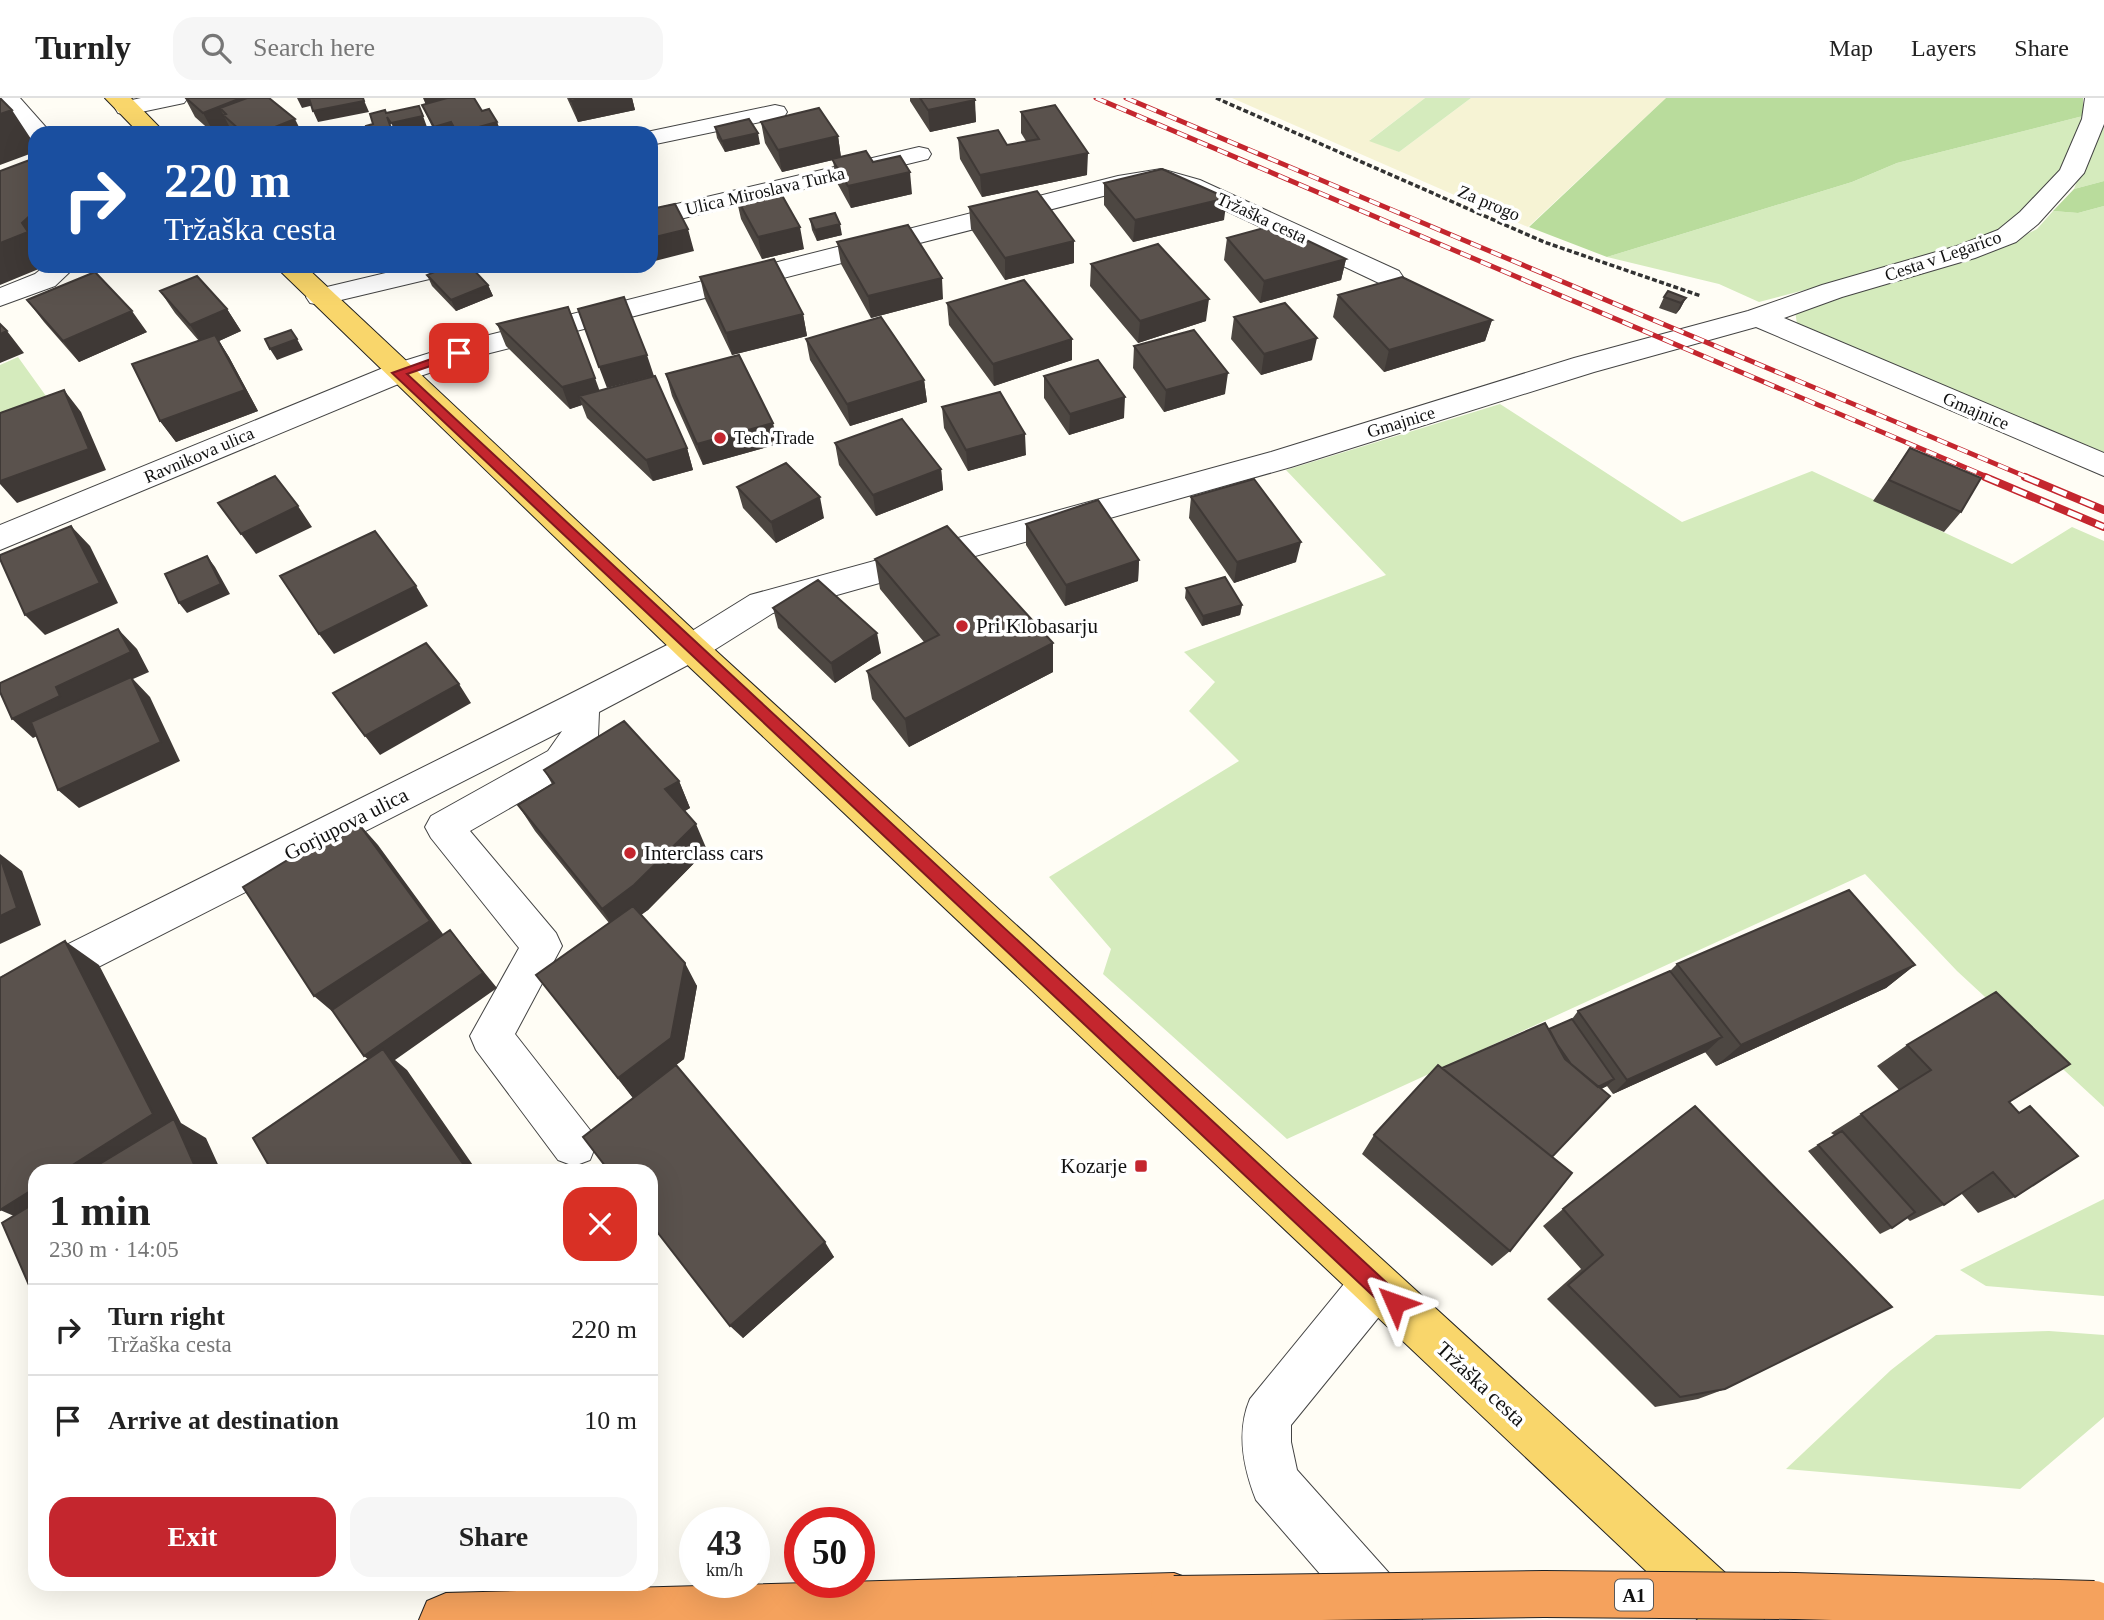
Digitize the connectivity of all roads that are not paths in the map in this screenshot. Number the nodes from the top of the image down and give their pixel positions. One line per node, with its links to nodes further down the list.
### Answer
1 (7, 98): 6 (street)
2 (176, 98): 4 (street)
3 (2097, 98): 17 (street, Cesta v Legarico)
4 (122, 103): 7 (main road)
5 (775, 112): 8 (street)
6 (33, 126)
7 (146, 126)
8 (658, 137)
9 (919, 154): 10 (street, Ulica Miroslava Turka)
10 (658, 216)
11 (54, 273): 16 (street)
12 (296, 273): 15 (main road, Tržaška cesta)
13 (420, 273): 15 (street)
14 (1389, 277): 18 (street, Tržaška cesta)
15 (320, 297): 18 (main road, Tržaška cesta)
16 (0, 298)
17 (1758, 317): 19 (street, Gmajnice); 21 (street, Gmajnice)
18 (398, 373): 20 (street, Ravnikova ulica); 21 (main road, Tržaška cesta)
19 (2104, 465)
20 (0, 538)
21 (691, 648): 22 (street, Gorjupova ulica); 25 (main road, Tržaška cesta)
22 (581, 705): 23 (street, Gorjupova ulica); 24 (street)
23 (0, 998)
24 (574, 1145)
25 (1374, 1284): 28 (street); 29 (main road, Tržaška cesta)
26 (2099, 1604): 27 (highway, A1, bridge)
27 (446, 1620)
28 (1395, 1620)
29 (1737, 1620)

